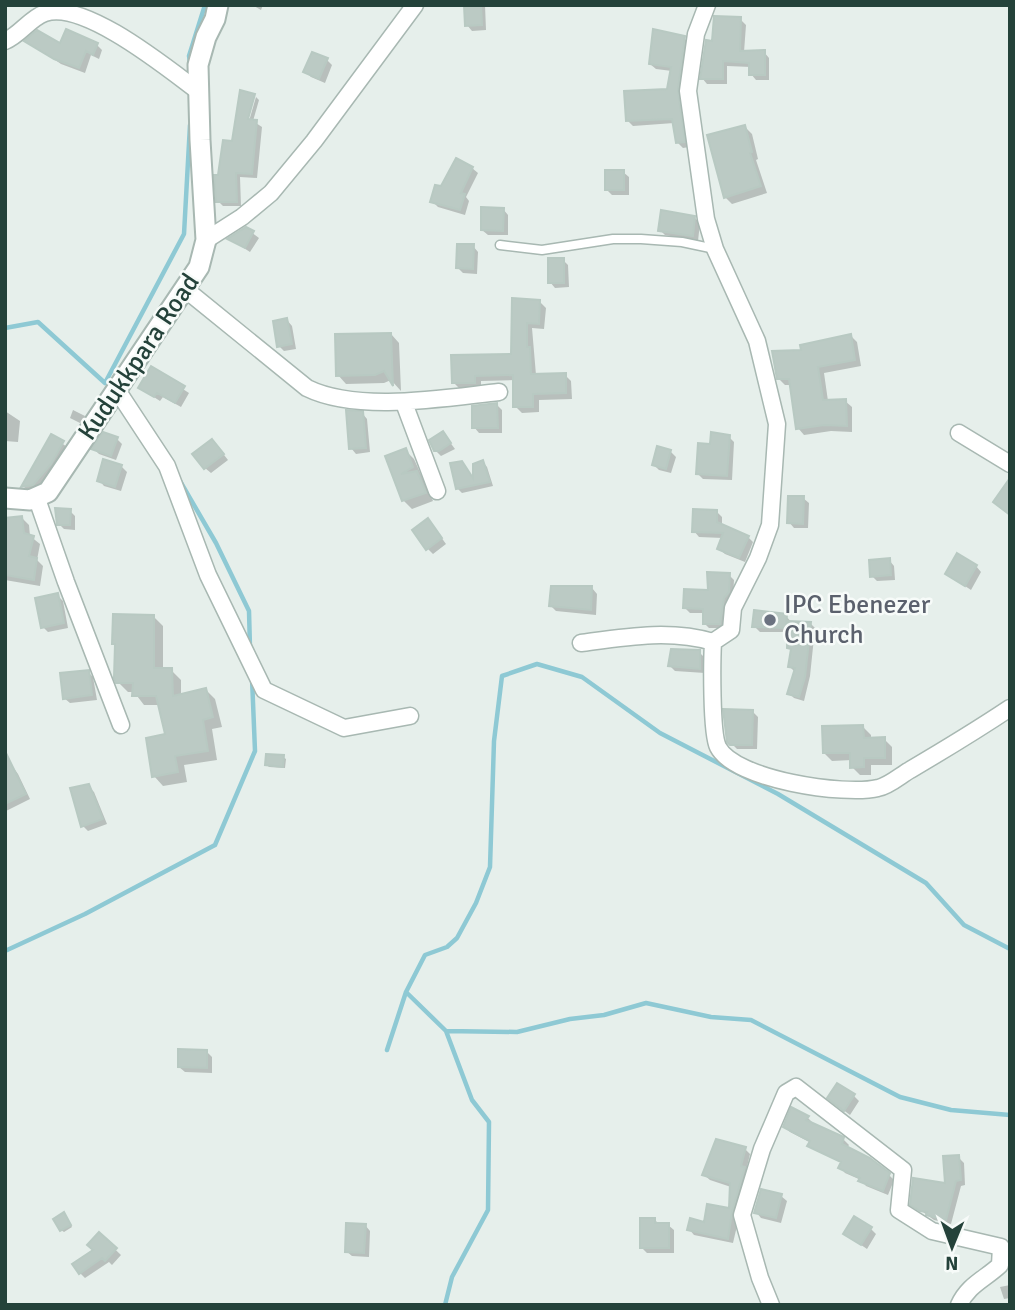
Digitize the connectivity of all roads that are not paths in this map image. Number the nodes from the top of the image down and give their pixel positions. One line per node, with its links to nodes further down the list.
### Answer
1 (218, 5): 5 (street, Kudukkpara Road)
2 (415, 5): 6 (street)
3 (707, 5): 8 (street)
4 (5, 41): 5 (street)
5 (198, 91): 6 (street, Kudukkpara Road)
6 (206, 240): 9 (street, Kudukkpara Road)
7 (499, 245): 8 (lane)
8 (715, 249): 18 (street)
9 (186, 289): 10 (street, Kudukkpara Road); 12 (street)
10 (117, 390): 17 (street, Kudukkpara Road); 21 (street)
11 (499, 392): 12 (street)
12 (404, 402): 15 (street)
13 (959, 433): 14 (street)
14 (1010, 464)
15 (437, 491)
16 (5, 498): 17 (street)
17 (37, 499): 22 (street)
18 (713, 642): 19 (street); 20 (street)
19 (581, 643)
20 (1010, 708)
21 (410, 716)
22 (121, 724)
23 (771, 1305): 24 (street)
24 (959, 1305)

